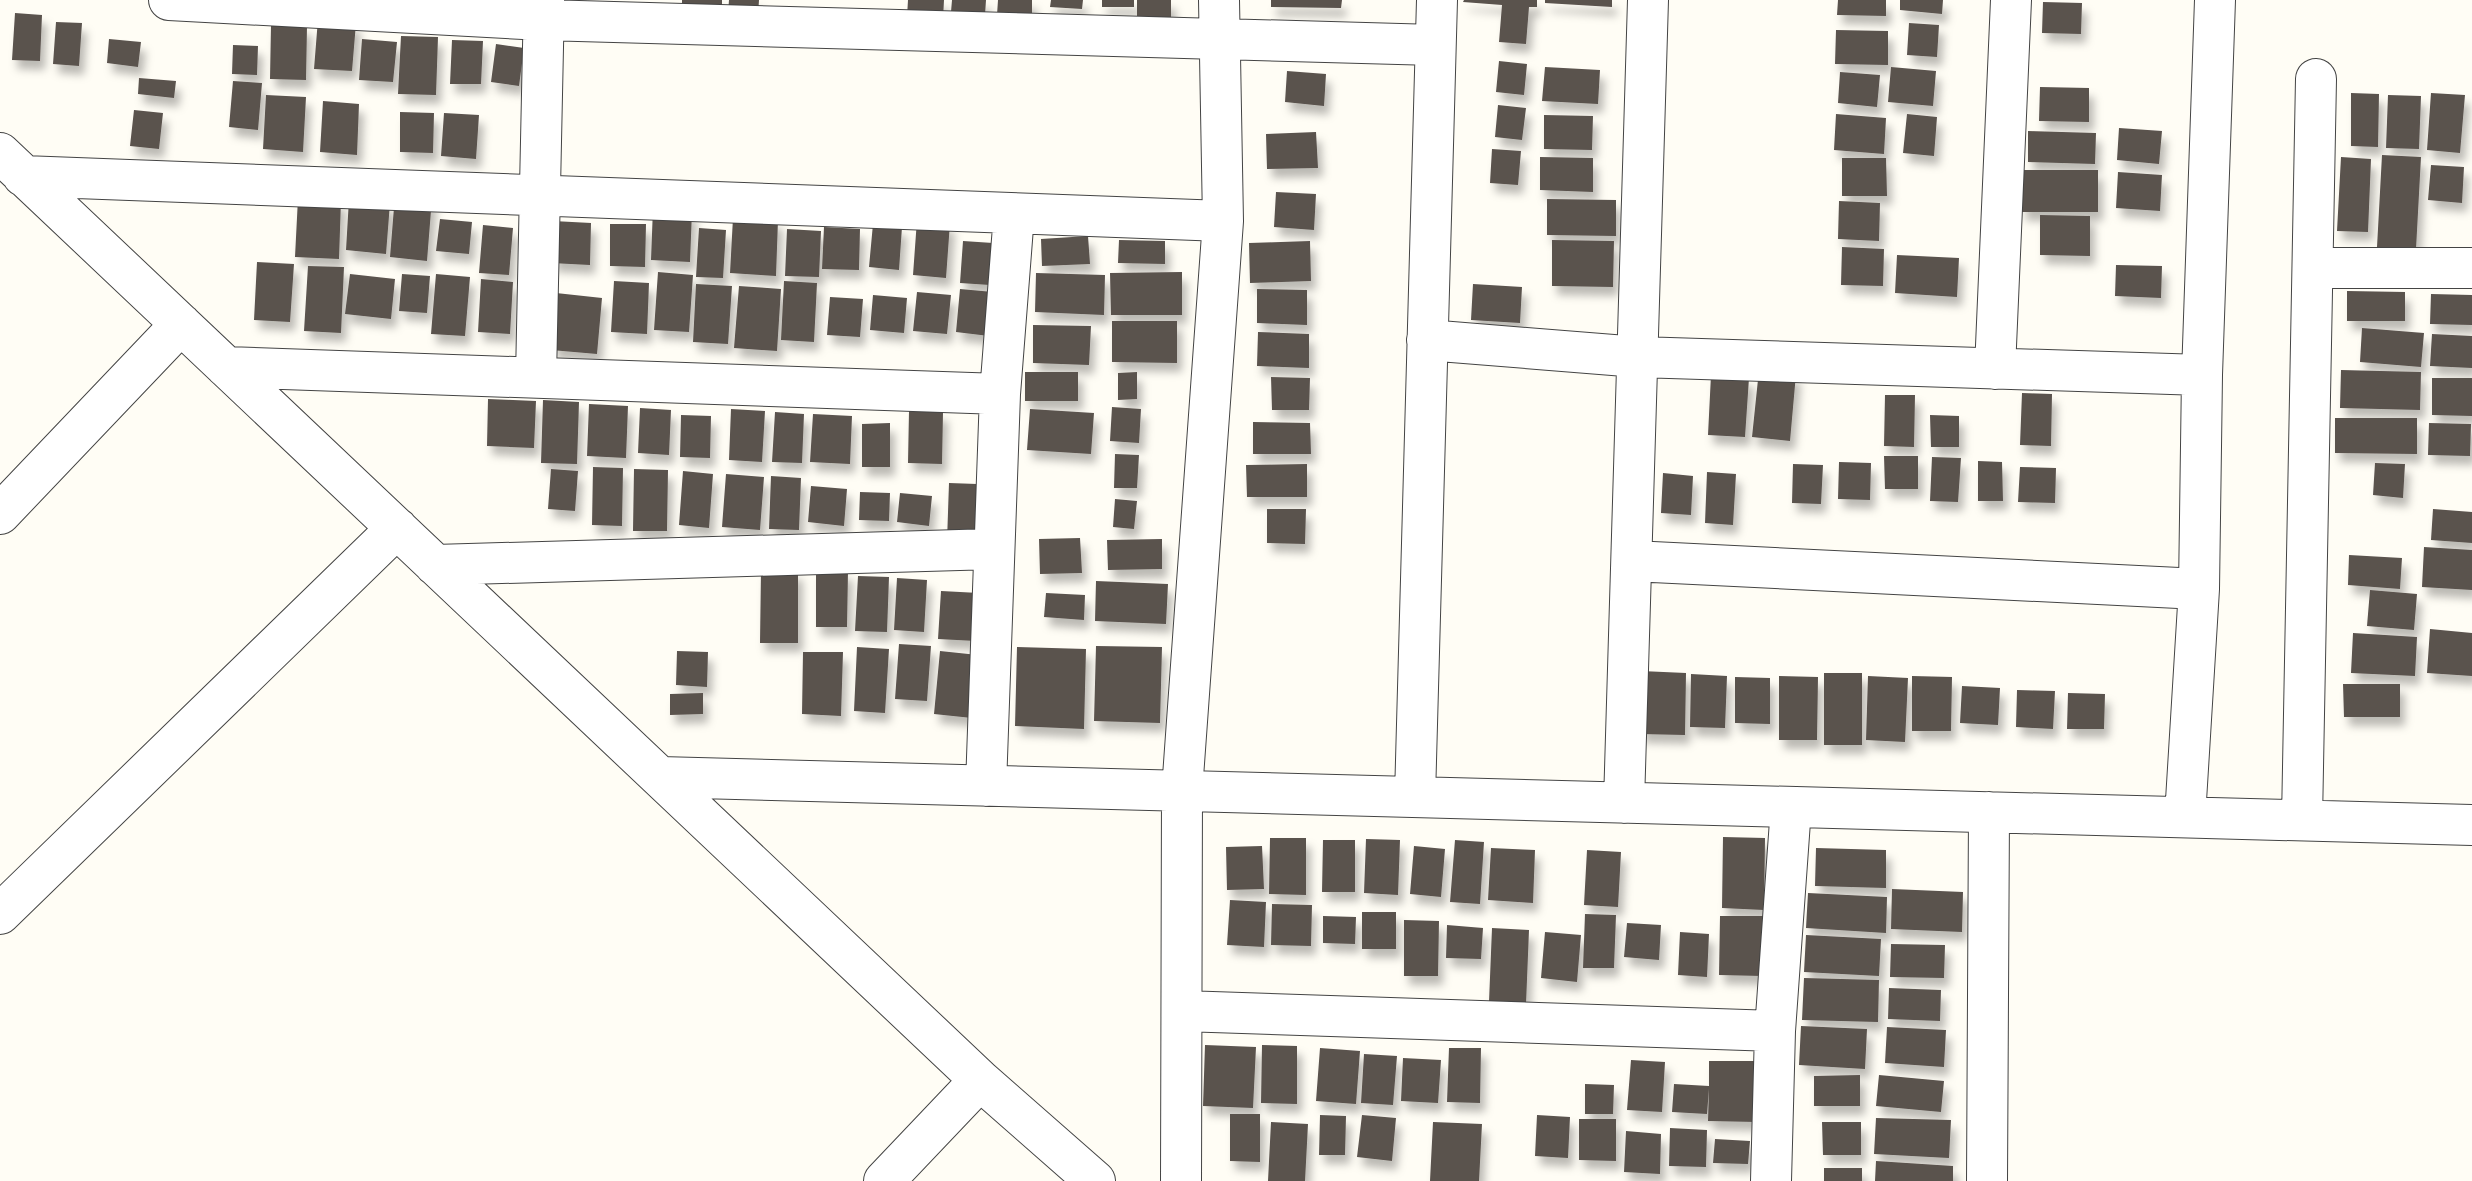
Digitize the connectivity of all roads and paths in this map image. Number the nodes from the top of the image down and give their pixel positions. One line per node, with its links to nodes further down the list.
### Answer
1 (185, 0): 6 (street)
2 (1437, 0): 10 (street)
3 (1648, 0): 20 (street)
4 (2011, 0): 22 (street)
5 (2215, 0): 23 (street)
6 (362, 5): 7 (street)
7 (543, 10): 8 (street); 13 (street)
8 (666, 12): 9 (street)
9 (1218, 19): 10 (street); 15 (street)
10 (1435, 45): 19 (street)
11 (2316, 79): 16 (street)
12 (12, 164): 13 (street); 18 (street)
13 (541, 195): 14 (street); 24 (street)
14 (1014, 214): 15 (street); 25 (street)
15 (1223, 221): 34 (street)
16 (2313, 268): 17 (street); 40 (street)
17 (2472, 268)
18 (181, 324): 21 (street); 26 (street)
19 (1427, 340): 20 (street); 35 (street)
20 (1638, 357): 22 (street); 29 (street)
21 (226, 367): 24 (street); 27 (street)
22 (1995, 369): 23 (street)
23 (2202, 375): 31 (street)
24 (536, 377): 25 (street)
25 (1000, 394): 28 (street)
26 (0, 514)
27 (397, 528): 30 (street); 42 (street)
28 (994, 549): 30 (street); 33 (street)
29 (1632, 561): 31 (street); 36 (street)
30 (435, 565): 32 (street)
31 (2199, 589): 39 (street)
32 (660, 777): 33 (street); 45 (street)
33 (986, 786): 34 (street)
34 (1182, 791): 35 (street); 43 (street)
35 (1415, 797): 36 (street)
36 (1624, 803): 37 (street)
37 (1791, 807): 38 (street); 44 (street)
38 (1989, 812): 39 (street); 50 (street)
39 (2185, 817): 40 (street)
40 (2302, 820): 41 (street)
41 (2472, 825)
42 (0, 914)
43 (1182, 1011): 44 (street); 48 (street)
44 (1775, 1031): 49 (street)
45 (980, 1080): 46 (street); 47 (street)
46 (884, 1181)
47 (1095, 1181)
48 (1181, 1181)
49 (1771, 1181)
50 (1987, 1181)

